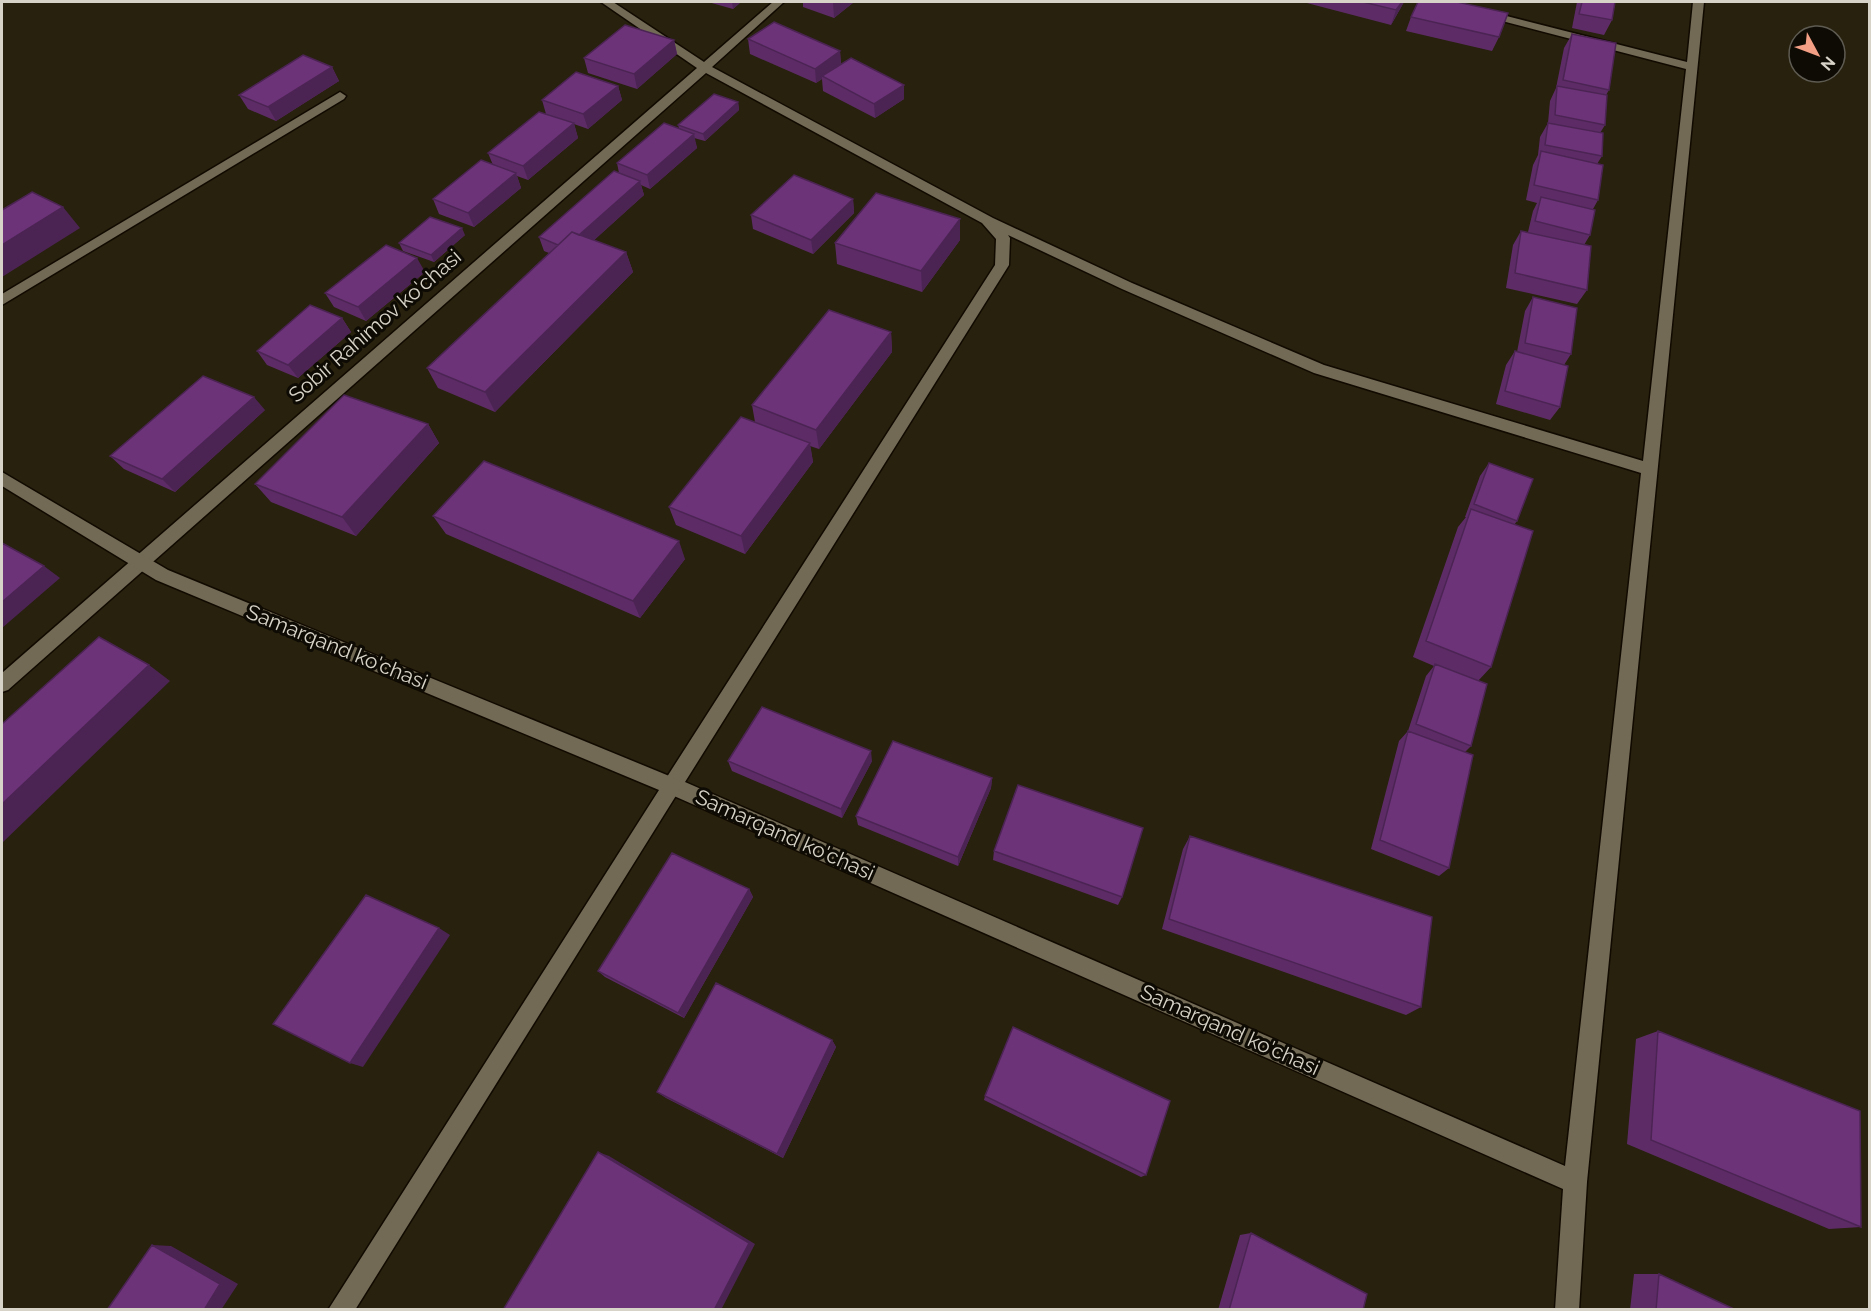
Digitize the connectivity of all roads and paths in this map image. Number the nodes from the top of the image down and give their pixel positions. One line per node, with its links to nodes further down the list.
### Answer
1 (606, 2): 5 (street)
2 (779, 2): 5 (street, Sobir Rahimov ko'chasi)
3 (1441, 2): 6 (street)
4 (1699, 2): 6 (street)
5 (704, 67): 8 (street); 12 (street, Sobir Rahimov ko'chasi)
6 (1690, 67): 10 (street)
7 (340, 96): 9 (street)
8 (987, 220): 10 (street); 14 (street)
9 (2, 300)
10 (1649, 469): 15 (street)
11 (2, 478): 12 (street, Samarqand ko'chasi)
12 (140, 562): 13 (street, Sobir Rahimov ko'chasi); 14 (street, Samarqand ko'chasi)
13 (2, 684)
14 (672, 786): 15 (street, Samarqand ko'chasi); 16 (street)
15 (1575, 1182): 17 (street)
16 (340, 1310)
17 (1567, 1310)

